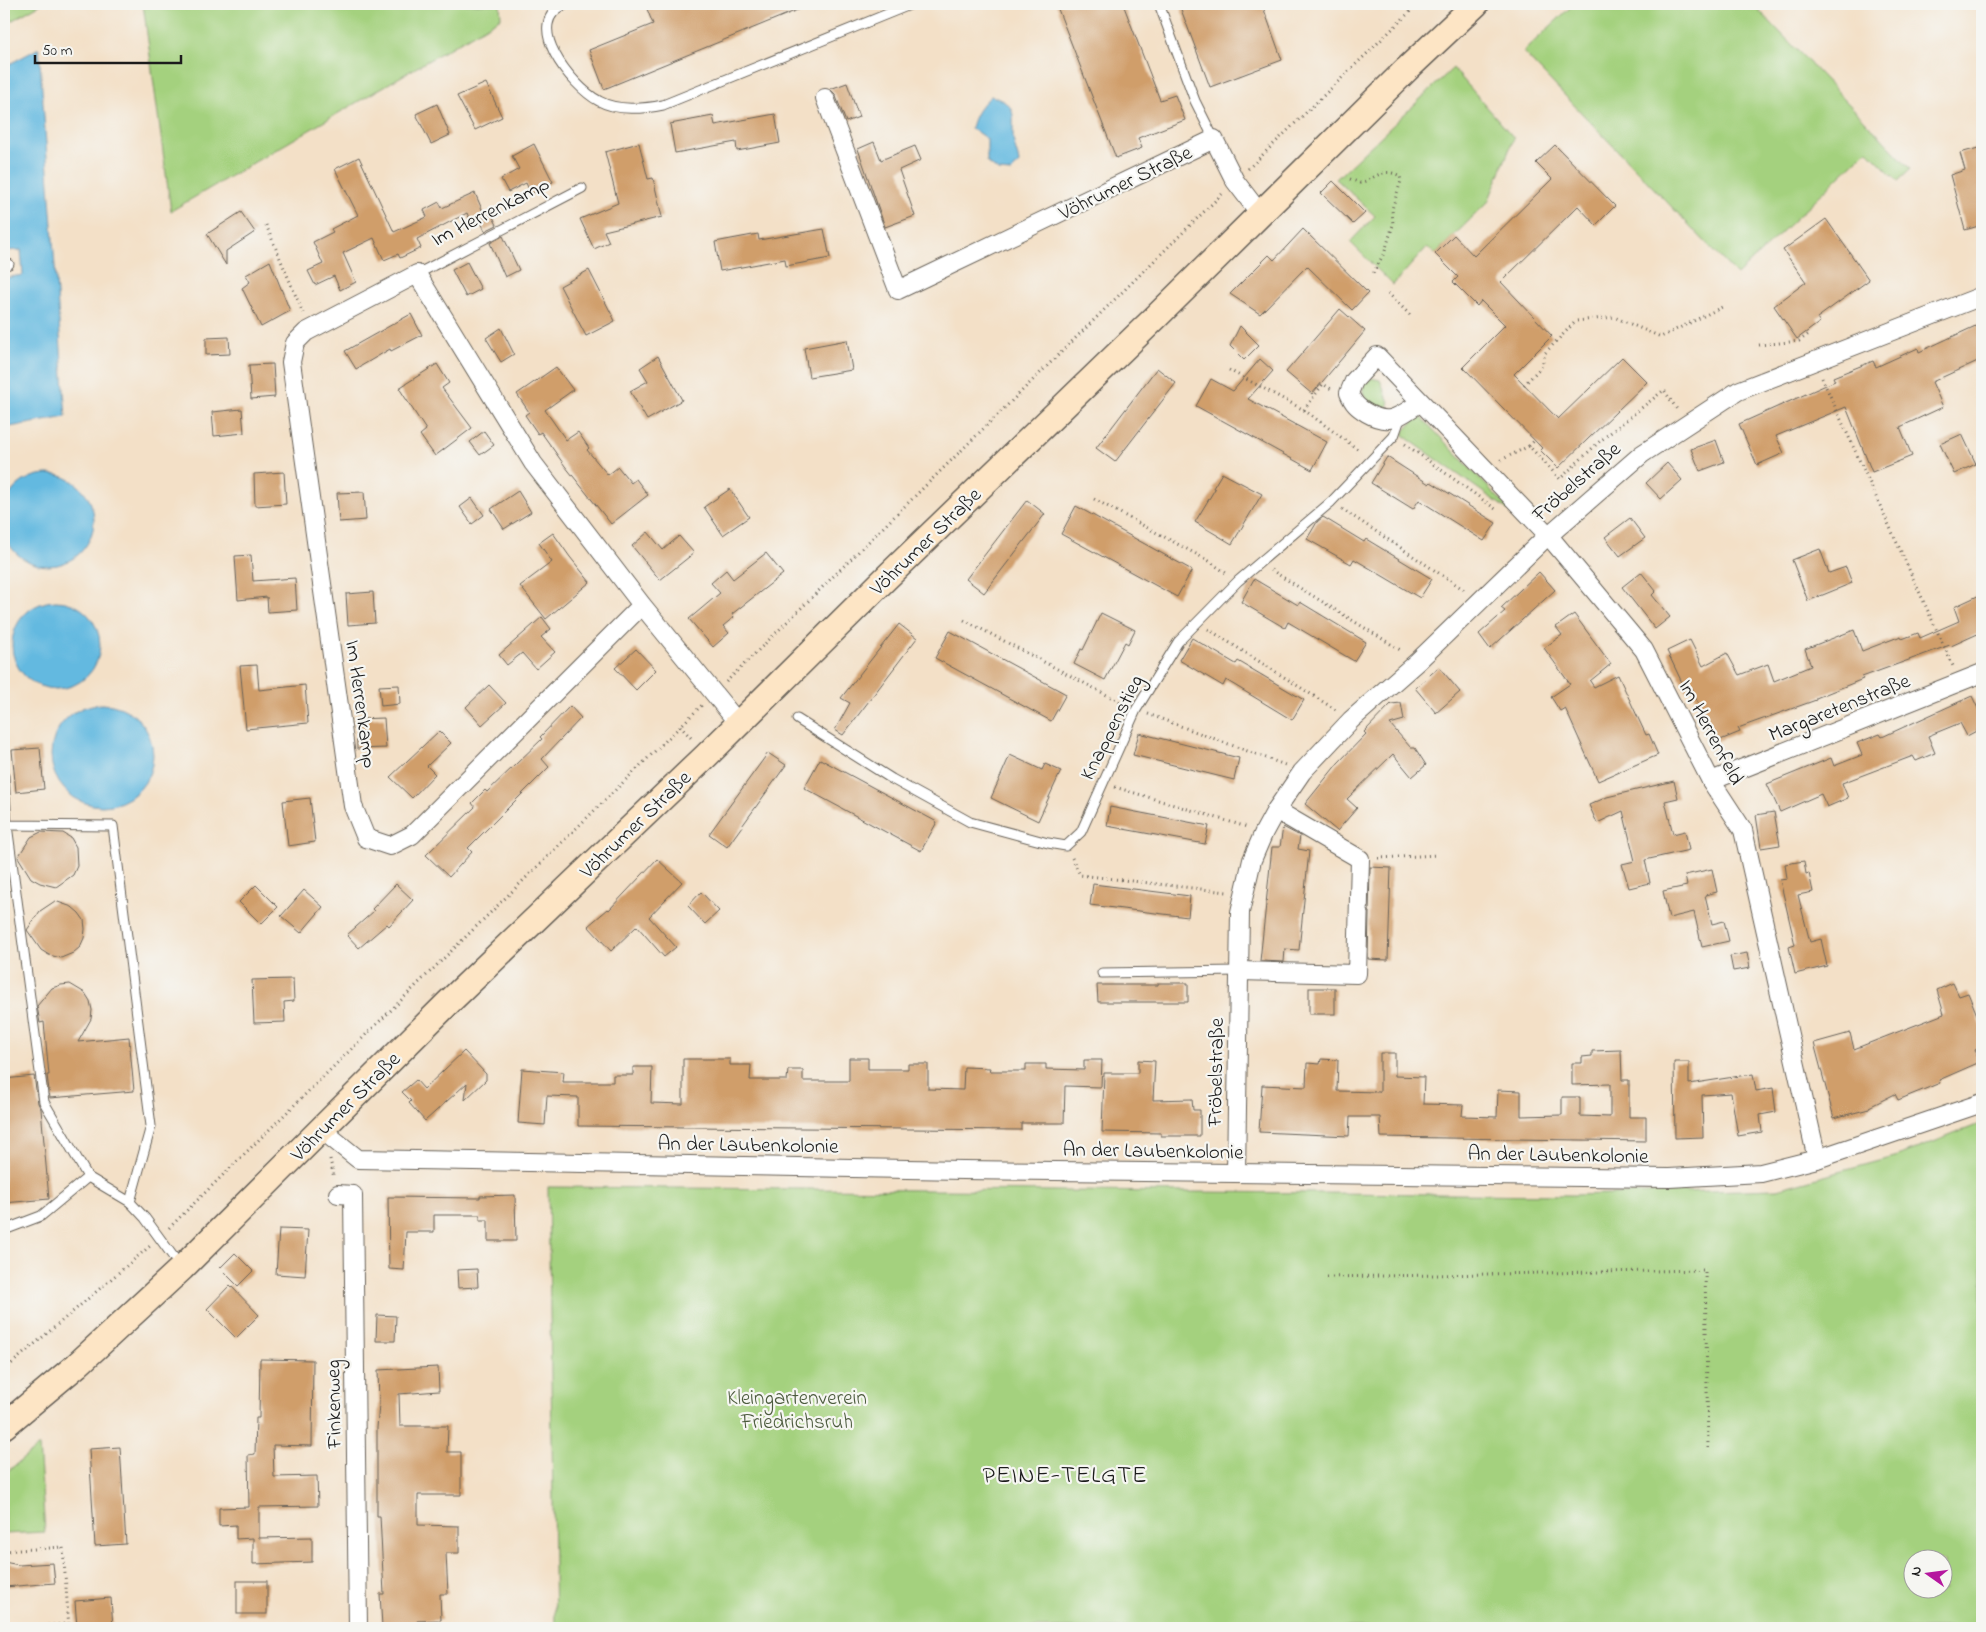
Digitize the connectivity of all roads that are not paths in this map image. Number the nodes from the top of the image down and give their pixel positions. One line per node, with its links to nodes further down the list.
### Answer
1 (567, 4): 2 (lane)
2 (912, 4)
3 (1160, 4): 6 (lane)
4 (1476, 4): 8 (main road, Vöhrumer Straße)
5 (825, 98): 6 (street, Vöhrumer Straße)
6 (1214, 140): 8 (street, Vöhrumer Straße)
7 (582, 188): 9 (lane, Im Herrenkamp)
8 (1261, 214): 17 (main road, Vöhrumer Straße)
9 (417, 274): 14 (street, Im Herrenkamp); 14 (street, Im Herrenkamp)
10 (1982, 296): 13 (street, Fröbelstraße)
11 (1421, 402): 12 (street); 12 (street, Im Herrenfeld); 13 (street, Im Herrenfeld)
12 (1402, 414): 16 (lane, Knappenstieg)
13 (1548, 535): 19 (street, Im Herrenfeld); 20 (street, Fröbelstraße)
14 (642, 605): 17 (street, Im Herrenkamp)
15 (1982, 673): 19 (street, Margaretenstraße)
16 (798, 718)
17 (738, 723): 25 (main road, Vöhrumer Straße)
18 (4, 776): 21 (lane)
19 (1711, 782): 26 (street, Im Herrenfeld)
20 (1276, 810): 22 (street, Fröbelstraße); 22 (street)
21 (5, 825): 28 (lane); 30 (lane)
22 (1239, 972): 23 (lane); 27 (street, Fröbelstraße)
23 (1102, 973)
24 (1982, 1103): 26 (street, An der Laubenkolonie)
25 (322, 1130): 27 (street, An der Laubenkolonie); 32 (main road, Vöhrumer Straße)
26 (1817, 1158): 27 (street, An der Laubenkolonie)
27 (1236, 1173)
28 (88, 1177): 30 (lane); 31 (lane)
29 (338, 1194): 34 (street, Finkenweg)
30 (130, 1202): 32 (lane)
31 (4, 1230)
32 (182, 1268): 33 (main road, Vöhrumer Straße)
33 (4, 1426)
34 (358, 1628)

